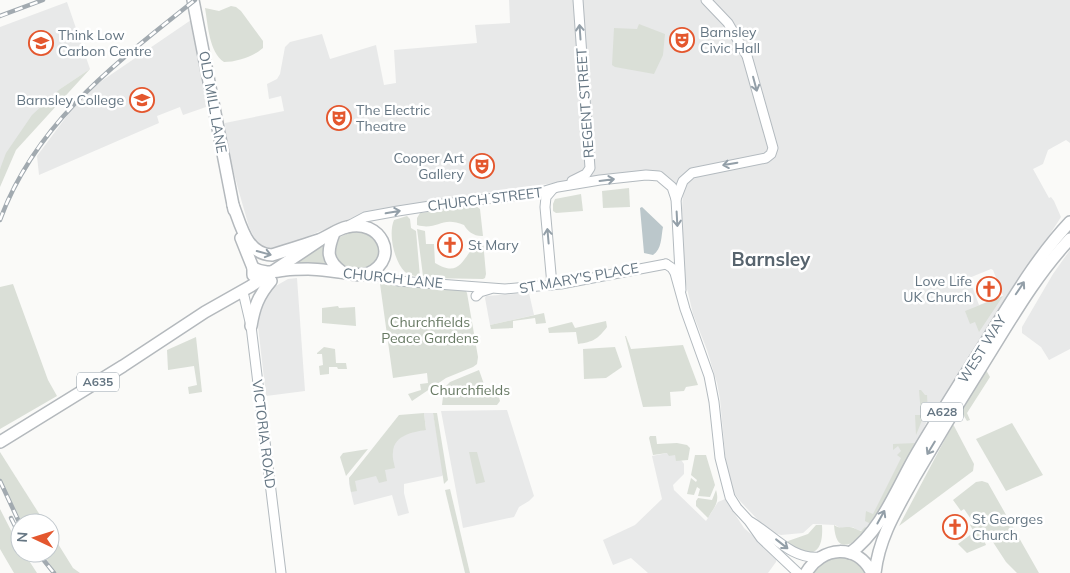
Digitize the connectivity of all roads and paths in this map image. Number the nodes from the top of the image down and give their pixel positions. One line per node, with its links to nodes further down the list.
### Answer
1 (193, 0): 6 (highway, OLD MILL LANE / A635)
2 (578, 0): 4 (street, REGENT STREET, one-way to 2)
3 (706, 0): 5 (street, one-way to 5)
4 (555, 189): 5 (street, CHURCH STREET, one-way to 5); 8 (street, CHURCH STREET, one-way to 4); 19 (street, one-way to 4)
5 (676, 199): 10 (street, one-way to 10)
6 (233, 205): 13 (highway, OLD MILL LANE / A635, one-way to 13); 15 (highway, OLD MILL LANE / A635)
7 (1070, 222): 29 (highway, WEST WAY / A628, one-way to 7)
8 (347, 227): 9 (highway, CHURCH STREET / A635); 17 (highway, A635)
9 (334, 233): 12 (highway, CHURCH STREET / A635); 16 (highway)
10 (678, 238): 14 (street); 22 (street)
11 (1070, 239): 34 (highway, WEST WAY / A628, one-way to 34)
12 (320, 240): 13 (highway, CHURCH STREET / A635); 18 (highway, A635)
13 (288, 250)
14 (666, 264): 19 (street, ST MARY'S PLACE); 22 (street)
15 (253, 268): 18 (highway); 20 (highway, OLD MILL LANE / A635)
16 (342, 272): 17 (highway, CHURCH LANE / A635); 18 (highway, CHURCH LANE / A635)
17 (367, 274): 21 (street, CHURCH LANE)
18 (270, 278): 20 (highway, A635); 23 (highway, A635); 26 (highway)
19 (552, 285): 21 (street, ST MARY'S PLACE)
20 (251, 286): 23 (highway, A635); 25 (highway, A635)
21 (493, 288): 24 (street)
22 (681, 290): 28 (street)
23 (244, 296): 25 (highway, A635); 26 (street, VICTORIA ROAD)
24 (476, 296)
25 (189, 324): 27 (highway, A635)
26 (251, 326): 31 (street, VICTORIA ROAD)
27 (3, 441)
28 (749, 521): 30 (street, one-way to 30); 32 (street)
29 (850, 553): 30 (highway); 34 (highway)
30 (820, 557): 33 (highway)
31 (281, 573)
32 (798, 573)
33 (806, 573)
34 (874, 573)

